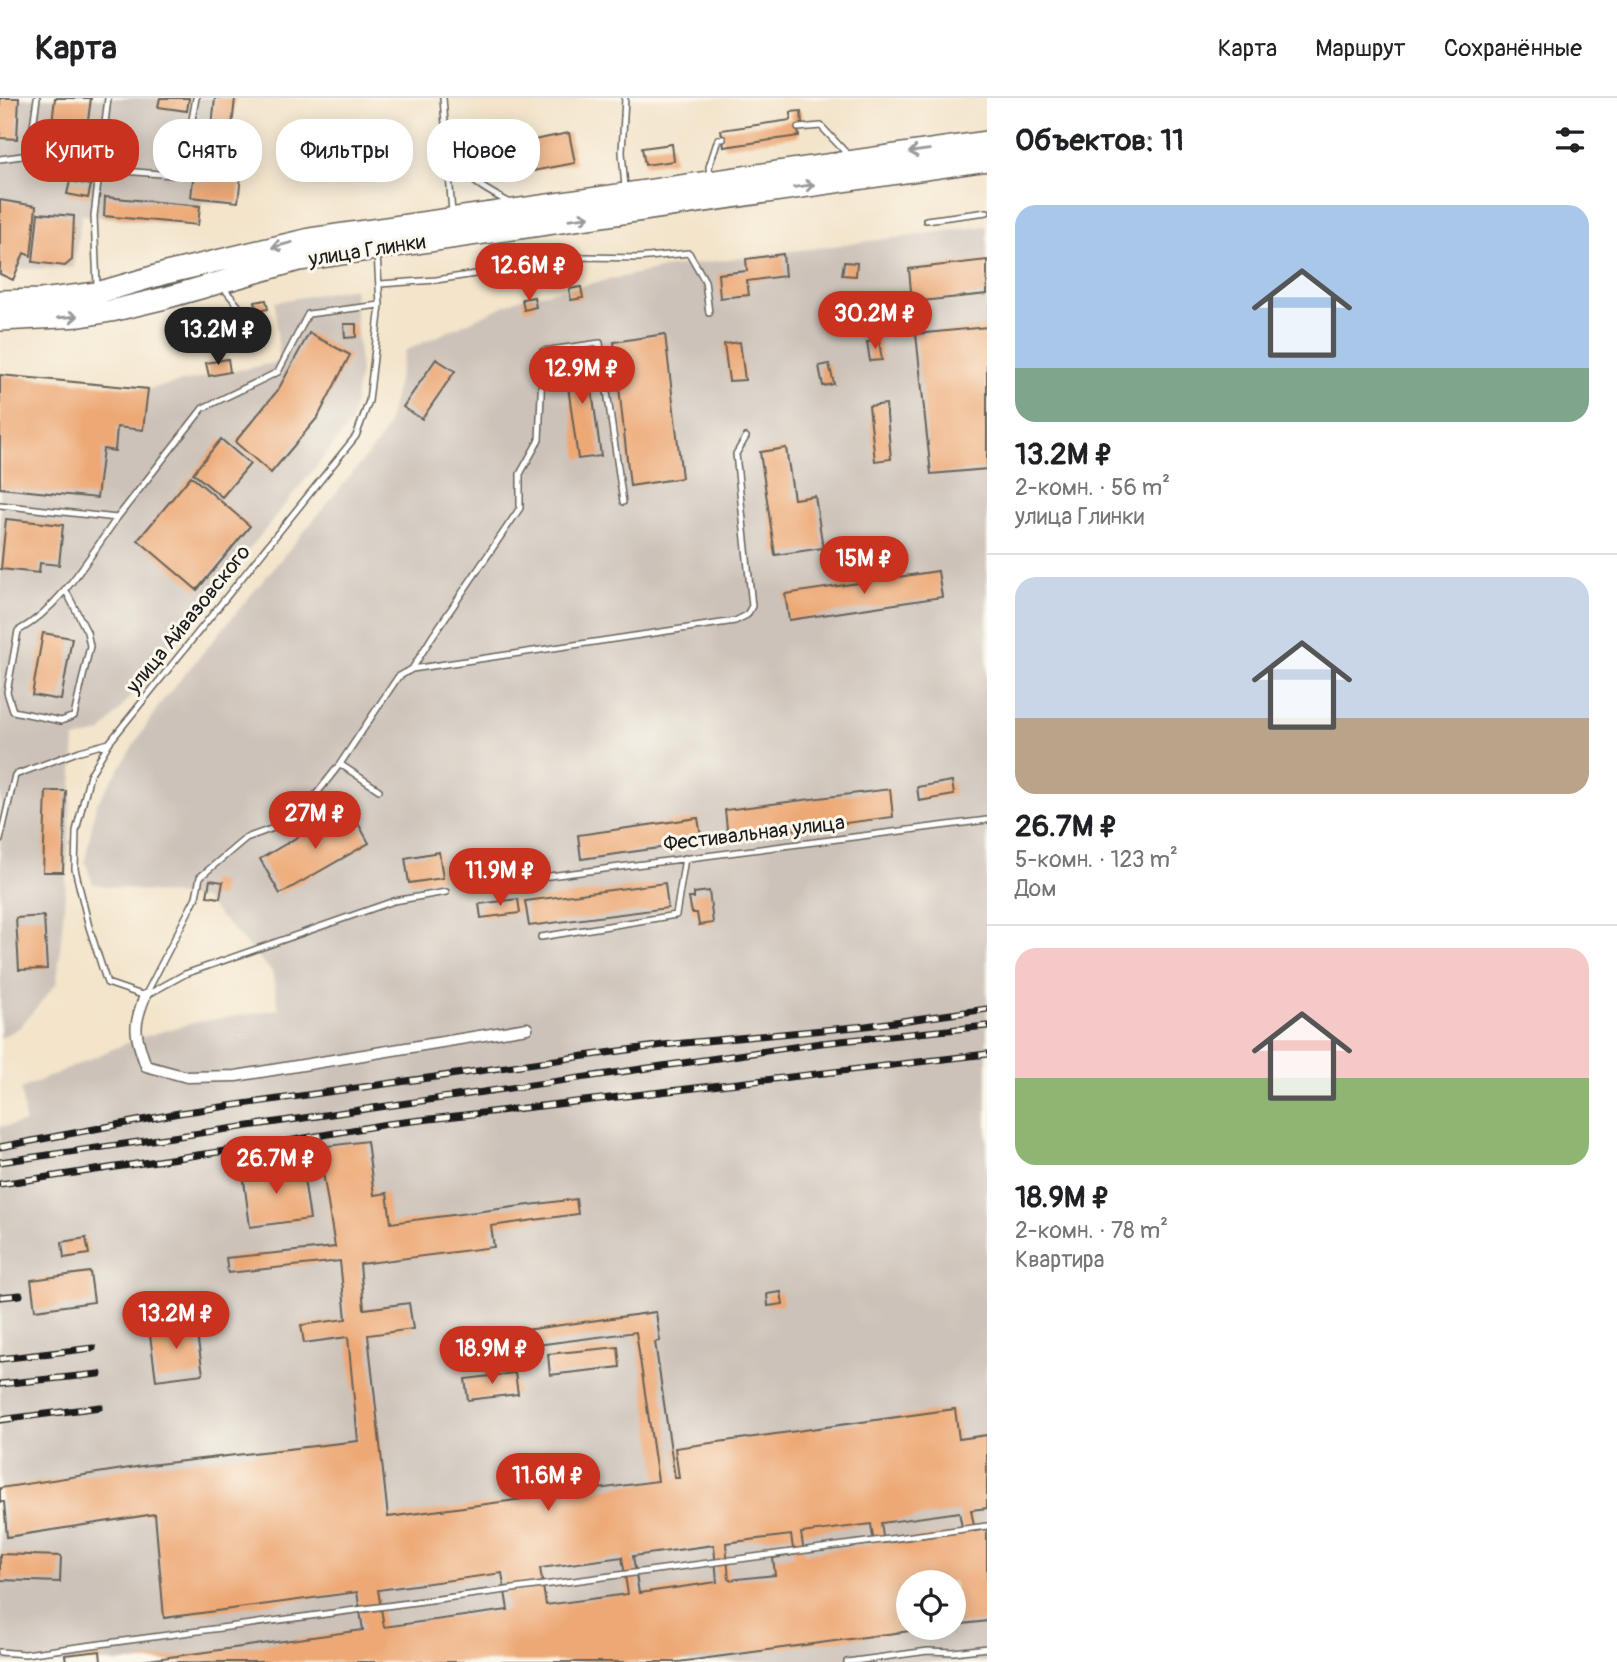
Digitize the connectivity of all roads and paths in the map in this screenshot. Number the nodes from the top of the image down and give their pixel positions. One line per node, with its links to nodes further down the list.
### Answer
1 (37, 98): 12 (lane)
2 (108, 98): 6 (lane)
3 (196, 98): 15 (lane)
4 (443, 98): 7 (lane)
5 (625, 98): 20 (lane)
6 (105, 119)
7 (444, 119)
8 (798, 128): 13 (lane)
9 (723, 139): 16 (lane)
10 (987, 142): 11 (highway, улица Глинки)
11 (954, 155): 13 (highway, улица Глинки, one-way to 13); 14 (highway, улица Глинки); 20 (highway, улица Глинки, one-way to 11)
12 (0, 159)
13 (853, 160): 16 (highway, улица Глинки)
14 (987, 160)
15 (139, 172)
16 (710, 181): 20 (highway, улица Глинки)
17 (98, 182): 28 (lane)
18 (449, 182): 24 (lane)
19 (474, 182): 21 (lane)
20 (627, 203): 21 (highway, улица Глинки); 24 (highway, улица Глинки, one-way to 20)
21 (521, 208): 24 (highway, улица Глинки)
22 (987, 212): 23 (lane)
23 (926, 220)
24 (453, 228): 25 (highway, улица Глинки); 28 (highway, улица Глинки, one-way to 28)
25 (377, 248): 26 (highway, улица Глинки); 27 (lane, улица Айвазовского)
26 (219, 282): 31 (lane); 33 (highway, улица Глинки, one-way to 26)
27 (380, 284): 30 (lane, улица Айвазовского); 32 (lane)
28 (97, 293): 29 (highway, улица Глинки)
29 (0, 301)
30 (380, 305): 37 (lane); 40 (lane, улица Айвазовского)
31 (240, 308)
32 (709, 313)
33 (0, 320)
34 (746, 437): 39 (lane)
35 (623, 502): 39 (lane)
36 (0, 505): 37 (lane)
37 (117, 518): 38 (lane)
38 (65, 589): 38 (lane)
39 (412, 670): 41 (lane)
40 (109, 743): 44 (lane); 49 (lane, улица Айвазовского)
41 (340, 764): 42 (lane); 49 (lane)
42 (379, 790)
43 (987, 820): 45 (lane, Фестивальная улица)
44 (0, 839)
45 (685, 858): 46 (lane, Фестивальная улица); 48 (lane)
46 (526, 879)
47 (446, 892): 49 (lane)
48 (541, 937)
49 (145, 996): 50 (street)
50 (527, 1028)
51 (987, 1525): 53 (lane)
52 (987, 1648): 54 (lane)
53 (0, 1652)
54 (847, 1662)

